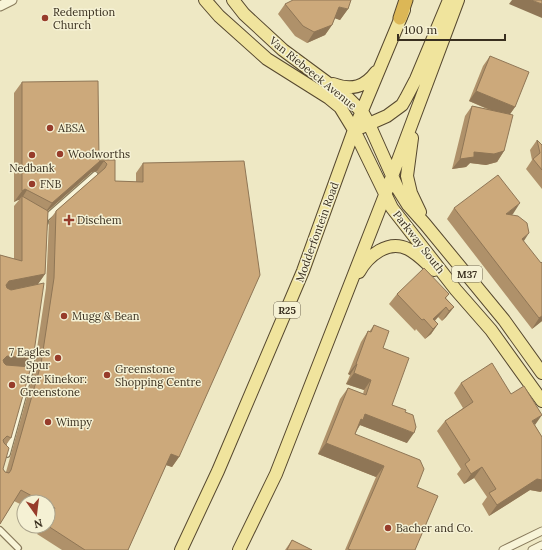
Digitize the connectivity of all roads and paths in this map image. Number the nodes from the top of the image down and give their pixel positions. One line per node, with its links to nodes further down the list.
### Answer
1 (12, 0): 7 (street)
2 (205, 0): 14 (main road, Van Riebeeck Avenue / M37)
3 (233, 0): 10 (main road, Van Riebeeck Avenue / M37)
4 (407, 0): 8 (highway)
5 (449, 0): 13 (main road)
6 (458, 0): 12 (main road)
7 (0, 6)
8 (400, 18): 9 (main road, Modderfontein Road / R25)
9 (381, 65): 10 (main road); 11 (main road, Modderfontein Road / R25)
10 (321, 79): 11 (main road, Van Riebeeck Avenue / M37)
11 (362, 113): 13 (main road, Van Riebeeck Avenue / M37); 14 (main road, Modderfontein Road / R25)
12 (416, 113): 16 (main road); 20 (main road)
13 (369, 124): 14 (main road); 16 (main road, Van Riebeeck Avenue / M37)
14 (354, 130): 17 (main road, Parkway South / M37); 34 (main road, Modderfontein Road / R25)
15 (95, 174): 19 (street)
16 (392, 176): 17 (main road); 20 (main road, M37)
17 (385, 195): 22 (main road, Parkway South / M37); 23 (main road)
18 (38, 216): 19 (street)
19 (45, 219): 21 (street)
20 (425, 224): 26 (main road, M37)
21 (45, 227)
22 (456, 290): 23 (main road); 28 (main road, Parkway South / M37)
23 (330, 334): 35 (main road)
24 (33, 350): 27 (street)
25 (22, 373): 27 (street)
26 (542, 373)
27 (29, 374): 29 (street)
28 (542, 401)
29 (0, 450)
30 (0, 530): 33 (street)
31 (542, 531): 36 (street)
32 (542, 545): 37 (street)
33 (18, 548)
34 (181, 550)
35 (239, 550)
36 (503, 550)
37 (532, 550)

